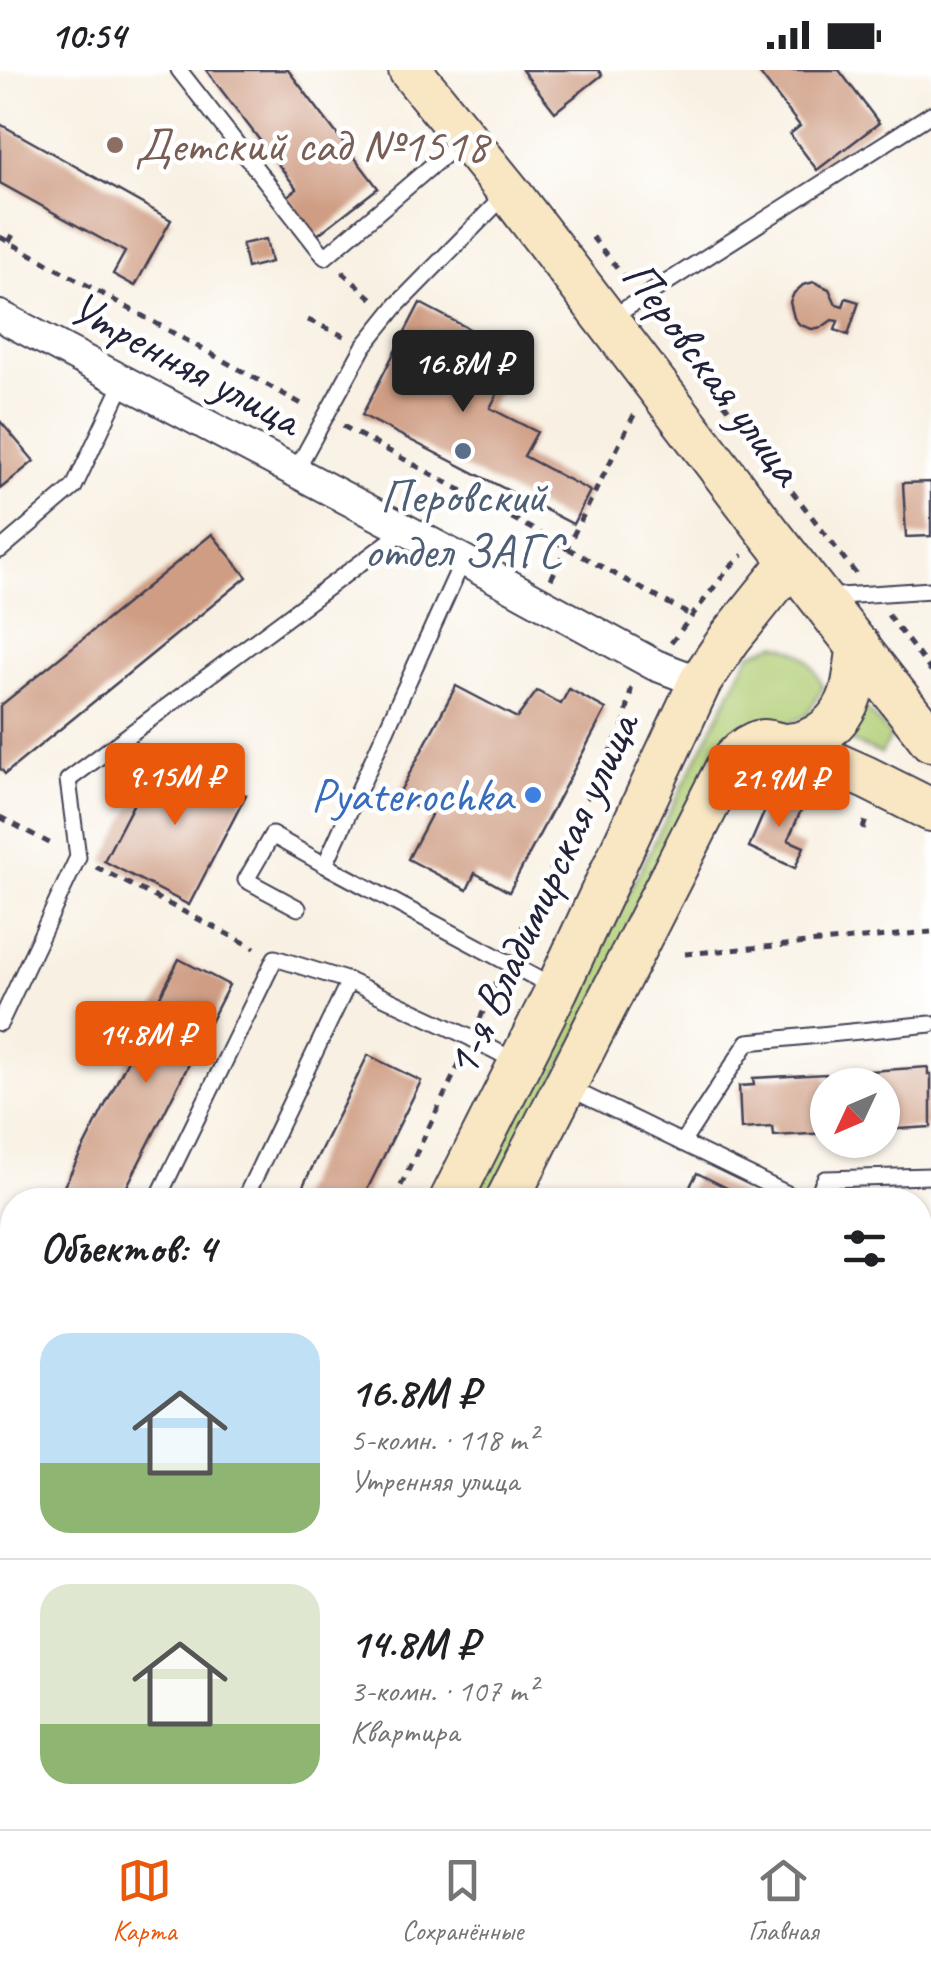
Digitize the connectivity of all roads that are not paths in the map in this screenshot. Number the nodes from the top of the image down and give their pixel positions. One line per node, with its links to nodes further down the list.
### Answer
1 (179, 70): 4 (lane)
2 (410, 70): 4 (main road, Перовская улица)
3 (931, 114): 6 (lane)
4 (464, 137): 5 (main road, Перовская улица)
5 (509, 192): 6 (main road, Перовская улица); 9 (lane)
6 (624, 308): 11 (main road, Перовская улица)
7 (0, 316): 8 (street, Утренняя улица)
8 (124, 381): 9 (street, Утренняя улица); 12 (lane)
9 (295, 472): 10 (street, Утренняя улица)
10 (405, 530): 13 (street, Утренняя улица); 25 (lane)
11 (780, 548): 15 (main road, Перовская улица); 16 (main road, 1-я Владимирская улица)
12 (0, 550)
13 (463, 560): 17 (street, Утренняя улица); 21 (lane)
14 (931, 590): 15 (lane)
15 (839, 620): 16 (main road, 1-я Владимирская улица); 18 (main road, Перовская улица); 19 (main road)
16 (730, 638): 17 (main road, 1-я Владимирская улица)
17 (700, 682): 24 (main road, 1-я Владимирская улица)
18 (931, 740)
19 (793, 745): 20 (main road); 28 (main road)
20 (931, 810)
21 (325, 865): 22 (lane); 24 (lane)
22 (298, 908)
23 (350, 982): 27 (lane); 31 (lane); 32 (lane)
24 (557, 989): 27 (main road, 1-я Владимирская улица)
25 (0, 1022)
26 (931, 1024): 29 (lane)
27 (519, 1064): 33 (main road, 1-я Владимирская улица)
28 (565, 1086): 29 (lane); 34 (main road)
29 (682, 1143): 35 (lane)
30 (931, 1176): 36 (lane)
31 (163, 1188)
32 (250, 1188)
33 (457, 1188)
34 (513, 1188)
35 (775, 1188)
36 (821, 1188)

